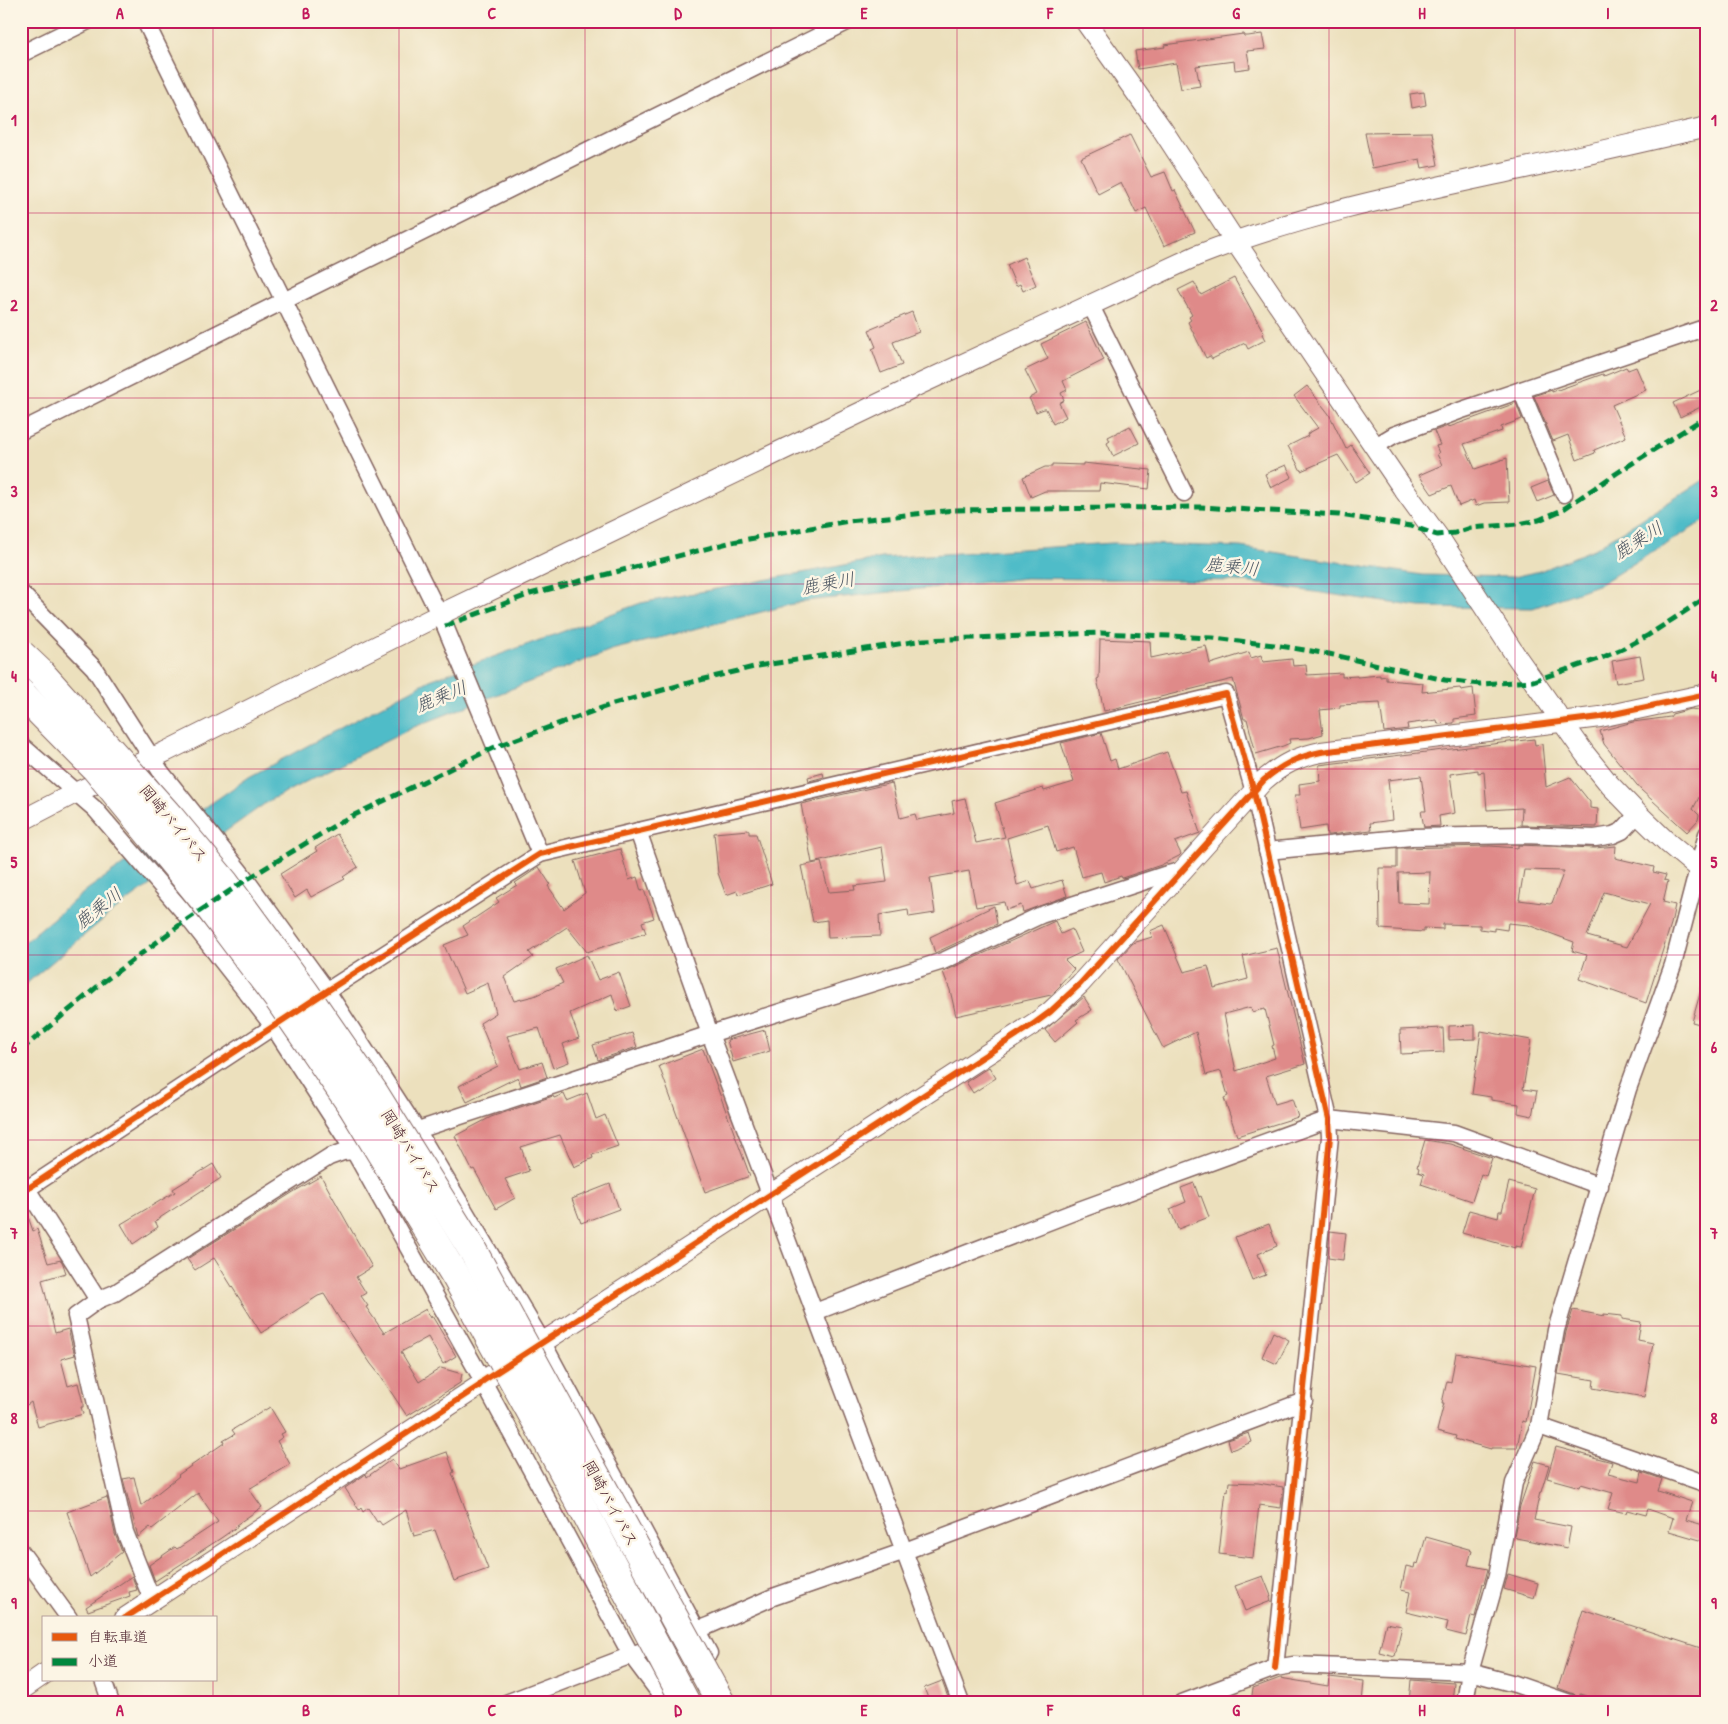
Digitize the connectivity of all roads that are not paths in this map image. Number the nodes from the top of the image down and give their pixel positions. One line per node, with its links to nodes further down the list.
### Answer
1 (88, 21): 5 (street)
2 (145, 21): 8 (street)
3 (849, 21): 8 (street)
4 (1085, 21): 7 (street)
5 (21, 54)
6 (1707, 127): 7 (street)
7 (1235, 241): 9 (street); 13 (street)
8 (283, 302): 12 (street); 17 (street)
9 (1090, 304): 14 (street); 17 (street)
10 (1707, 328): 11 (street)
11 (1521, 390): 13 (street); 15 (street)
12 (21, 431)
13 (1374, 447): 21 (street)
14 (1184, 493)
15 (1564, 494)
16 (21, 594): 23 (street)
17 (443, 624): 23 (street); 31 (street)
18 (21, 654): 66 (highway, 岡崎バイパス, bridge)
19 (21, 693): 65 (highway, 岡崎バイパス, bridge)
20 (1707, 694): 21 (street)
21 (1562, 723): 24 (street); 26 (street)
22 (21, 745): 25 (street)
23 (156, 765): 25 (street); 34 (street)
24 (1254, 792): 28 (street); 30 (street); 32 (street)
25 (75, 793): 27 (street); 35 (street)
26 (1638, 814): 30 (street); 33 (street)
27 (21, 821)
28 (638, 830): 31 (street); 36 (street)
29 (1707, 834): 33 (street)
30 (1267, 851): 37 (street)
31 (540, 854): 34 (street)
32 (1184, 870): 36 (street); 42 (street)
33 (1702, 870): 40 (street)
34 (327, 991): 35 (street); 38 (street)
35 (274, 1026): 39 (street); 41 (street)
36 (710, 1034): 38 (street); 42 (street)
37 (1329, 1119): 40 (street); 44 (street); 47 (street)
38 (417, 1130): 39 (street); 45 (street)
39 (354, 1151): 43 (street); 46 (street)
40 (1600, 1186): 48 (street)
41 (24, 1191): 43 (street)
42 (771, 1195): 44 (street); 45 (street)
43 (98, 1300): 52 (street)
44 (815, 1312): 50 (street)
45 (543, 1343): 46 (street); 55 (street)
46 (483, 1381): 52 (street); 56 (street)
47 (1304, 1401): 50 (street); 57 (street)
48 (1540, 1426): 49 (street); 58 (street)
49 (1707, 1484)
50 (904, 1551): 55 (street); 68 (street)
51 (21, 1552): 53 (street)
52 (152, 1600): 54 (street)
53 (68, 1616)
54 (128, 1616)
55 (696, 1629): 56 (street); 67 (street)
56 (631, 1655): 63 (street); 64 (street)
57 (1275, 1668): 58 (street); 69 (street)
58 (1470, 1672): 70 (street); 71 (street)
59 (42, 1675): 61 (street)
60 (104, 1682): 62 (street)
61 (21, 1690)
62 (111, 1703)
63 (506, 1703)
64 (667, 1703)
65 (686, 1703)
66 (721, 1703)
67 (735, 1703)
68 (961, 1703)
69 (1182, 1703)
70 (1465, 1703)
71 (1570, 1703)

